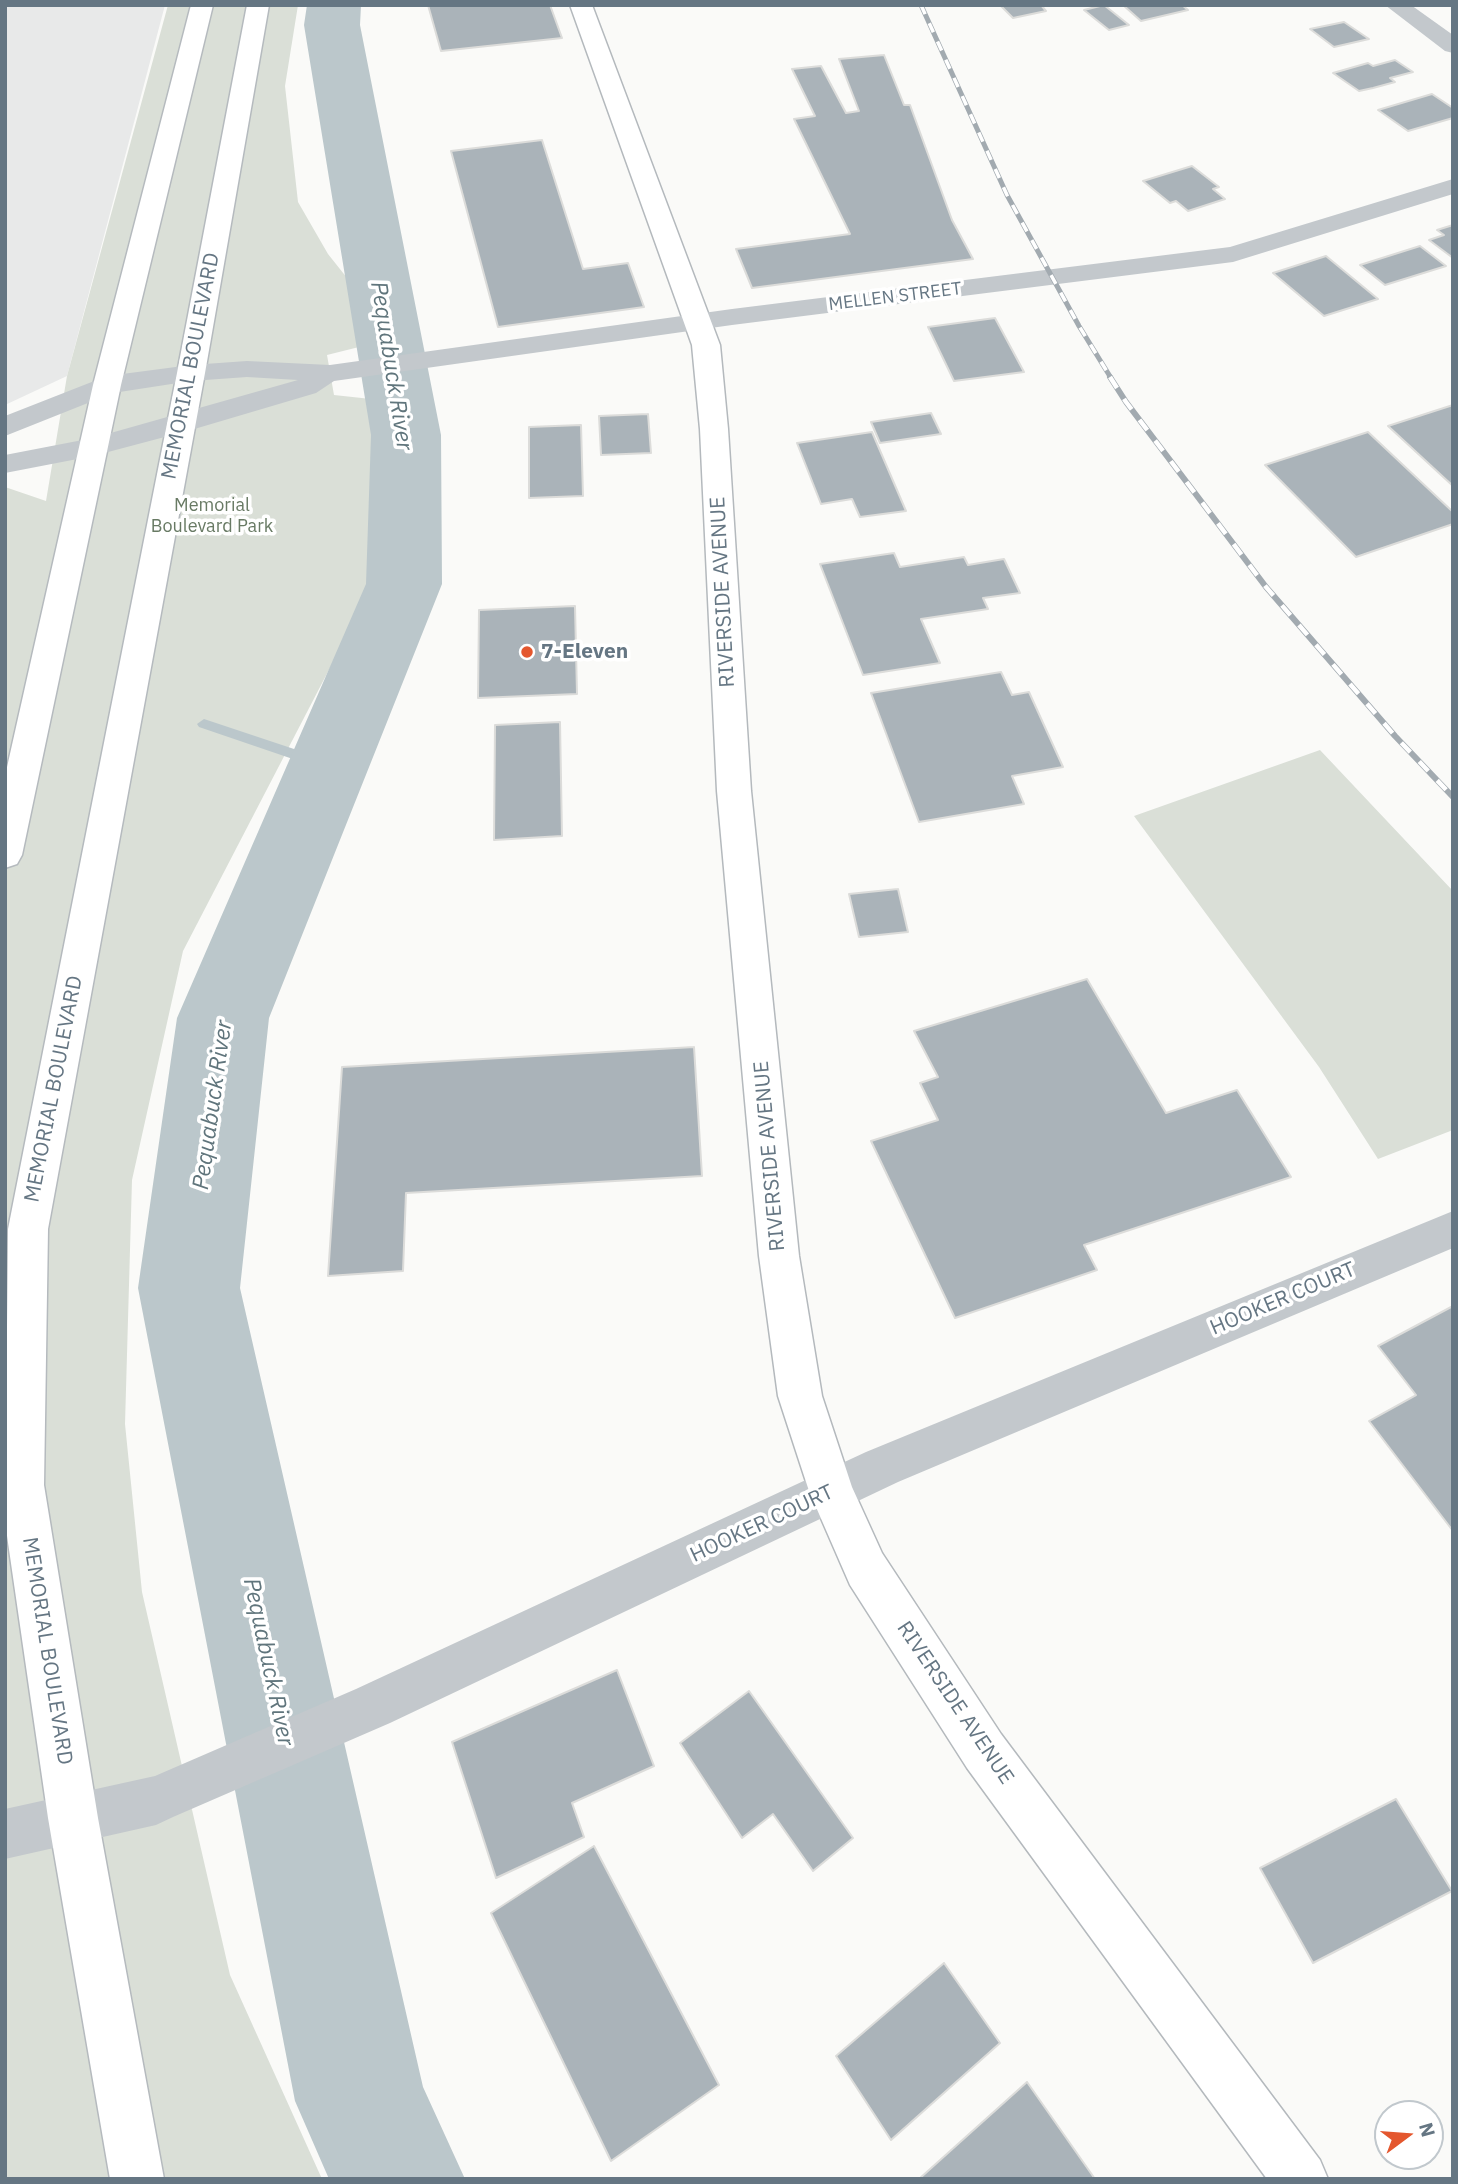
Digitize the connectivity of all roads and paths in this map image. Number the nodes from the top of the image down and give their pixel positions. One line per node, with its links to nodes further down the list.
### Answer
1 (202, 5): 10 (main road)
2 (258, 5): 8 (main road, MEMORIAL BOULEVARD)
3 (581, 5): 7 (main road, RIVERSIDE AVENUE)
4 (1396, 5): 5 (street)
5 (1453, 46)
6 (1453, 186): 7 (street, MELLEN STREET)
7 (698, 322): 9 (street, MELLEN STREET); 17 (main road, RIVERSIDE AVENUE)
8 (191, 373): 9 (street, MELLEN STREET); 10 (street, MELLEN STREET); 11 (main road, MEMORIAL BOULEVARD)
9 (330, 373): 11 (street, MELLEN STREET)
10 (107, 385): 12 (street, MELLEN STREET); 13 (main road)
11 (181, 424): 13 (street, MELLEN STREET); 18 (main road, MEMORIAL BOULEVARD)
12 (5, 427)
13 (93, 447): 14 (street, MELLEN STREET); 15 (main road)
14 (5, 464)
15 (5, 855)
16 (1453, 1228): 17 (street, HOOKER COURT)
17 (831, 1491): 18 (street, HOOKER COURT); 21 (main road, RIVERSIDE AVENUE)
18 (73, 1818): 19 (street, HOOKER COURT); 20 (main road, MEMORIAL BOULEVARD)
19 (5, 1834)
20 (137, 2179)
21 (1301, 2179)

